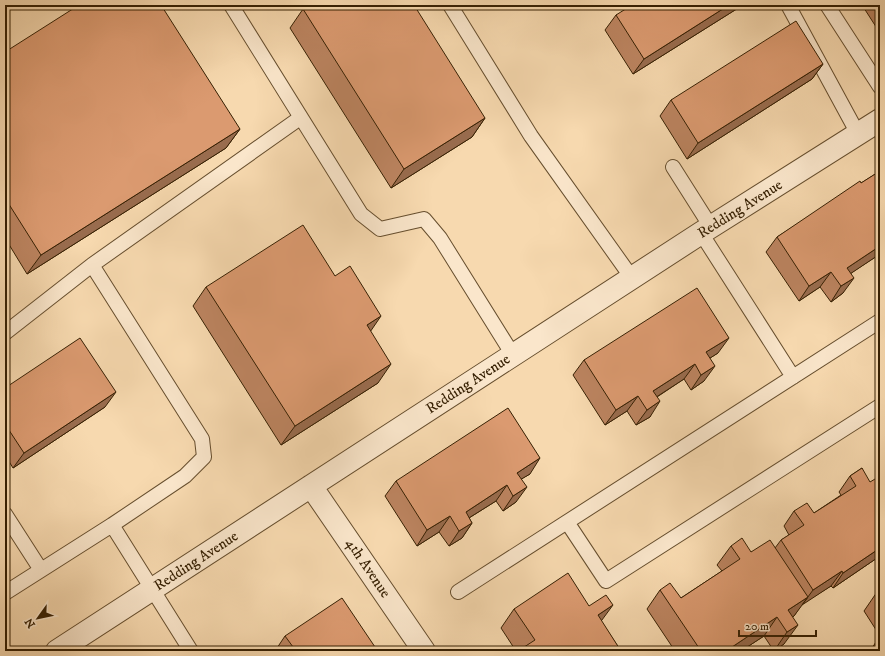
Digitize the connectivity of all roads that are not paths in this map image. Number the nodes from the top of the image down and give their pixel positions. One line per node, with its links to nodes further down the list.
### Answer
1 (231, 5): 6 (lane)
2 (450, 5): 12 (lane)
3 (788, 5): 8 (lane)
4 (827, 5): 5 (lane)
5 (880, 87)
6 (300, 118): 11 (lane); 15 (lane)
7 (880, 120): 8 (street, Redding Avenue)
8 (858, 134): 10 (street, Redding Avenue)
9 (673, 167): 10 (lane)
10 (706, 230): 12 (street, Redding Avenue); 16 (lane)
11 (92, 265): 14 (lane); 21 (lane)
12 (632, 278): 15 (street, Redding Avenue)
13 (880, 321): 16 (lane)
14 (5, 333)
15 (512, 355): 18 (street, Redding Avenue)
16 (793, 378): 20 (lane)
17 (880, 406): 20 (lane)
18 (311, 486): 23 (street, Redding Avenue); 28 (street, 4th Avenue)
19 (5, 514): 22 (lane)
20 (567, 522): 24 (lane)
21 (112, 525): 22 (lane); 23 (lane)
22 (41, 570): 25 (lane)
23 (152, 590): 26 (street, Redding Avenue); 27 (lane)
24 (458, 592)
25 (5, 593)
26 (57, 651)
27 (191, 651)
28 (424, 651)

